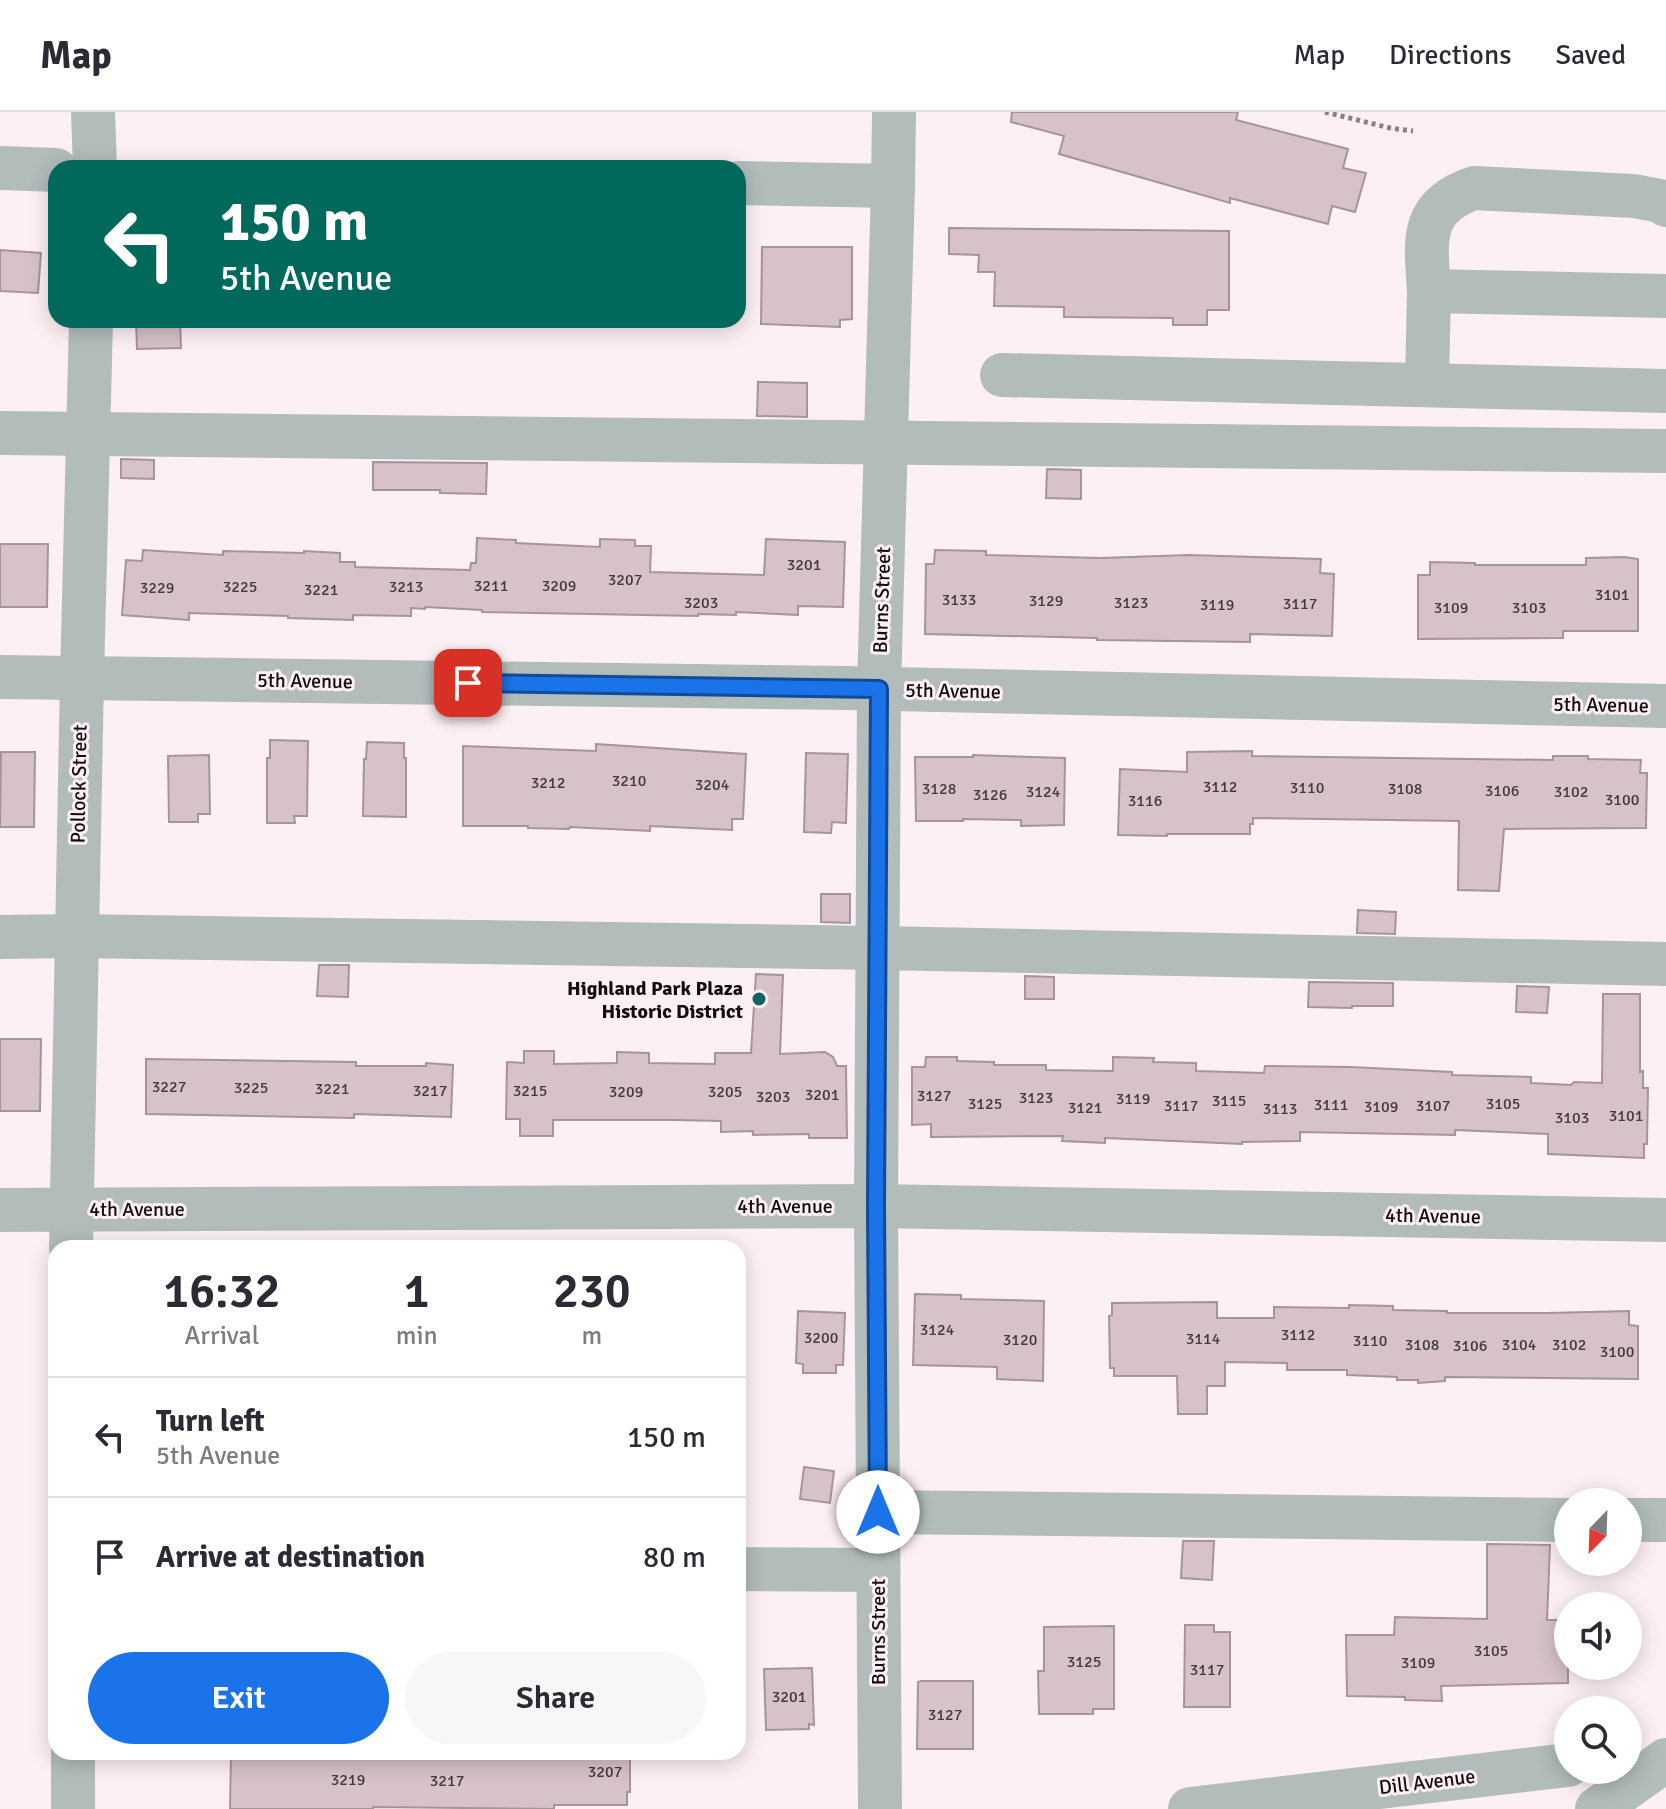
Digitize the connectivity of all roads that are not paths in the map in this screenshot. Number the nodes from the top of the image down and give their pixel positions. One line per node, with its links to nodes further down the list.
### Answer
1 (93, 112): 3 (street)
2 (894, 112): 7 (street, Burns Street)
3 (95, 160)
4 (0, 168): 5 (street)
5 (48, 170)
6 (746, 183): 7 (street)
7 (893, 186): 17 (street, Burns Street)
8 (1666, 205): 9 (street)
9 (1429, 291): 10 (street); 13 (street)
10 (1666, 296)
11 (91, 328): 16 (street, Pollock Street)
12 (1002, 375): 13 (street)
13 (1427, 385): 14 (street)
14 (1666, 391)
15 (0, 433): 16 (street)
16 (88, 433): 17 (street); 20 (street, Pollock Street)
17 (886, 442): 18 (street); 21 (street, Burns Street)
18 (1666, 451)
19 (0, 677): 20 (street, 5th Avenue)
20 (82, 678): 21 (street, 5th Avenue); 23 (street, Pollock Street)
21 (879, 689): 22 (street, 5th Avenue); 25 (street, Burns Street)
22 (1666, 706)
23 (76, 936): 24 (street); 25 (street); 30 (street, Pollock Street)
24 (0, 937)
25 (878, 948): 26 (street); 27 (street, Burns Street)
26 (1666, 964)
27 (876, 1206): 29 (street, 4th Avenue); 30 (street, 4th Avenue); 31 (street, Burns Street)
28 (0, 1210): 30 (street, 4th Avenue)
29 (1666, 1220)
30 (71, 1228)
31 (878, 1512): 32 (street); 36 (street, Burns Street)
32 (1554, 1520)
33 (1642, 1520): 34 (street)
34 (1666, 1520)
35 (746, 1569): 36 (street)
36 (878, 1570): 43 (street, Burns Street)
37 (1666, 1754): 38 (street)
38 (1642, 1757)
39 (73, 1760): 42 (street)
40 (1666, 1760): 45 (street)
41 (1554, 1767): 44 (street, Dill Avenue)
42 (73, 1809)
43 (880, 1809)
44 (1190, 1809)
45 (1597, 1809)

